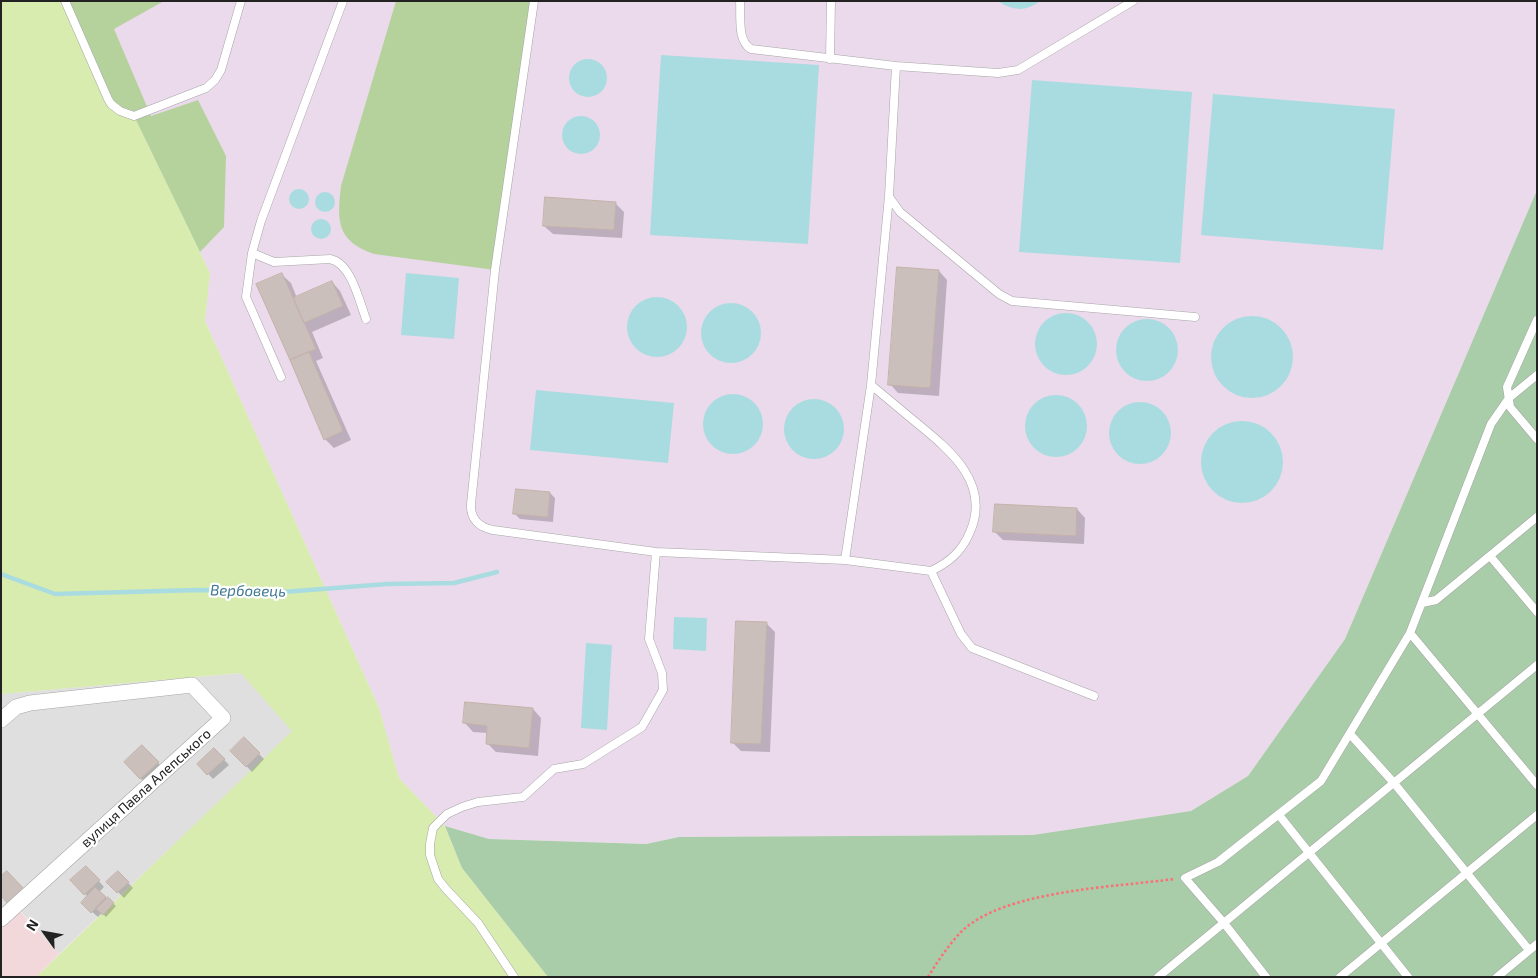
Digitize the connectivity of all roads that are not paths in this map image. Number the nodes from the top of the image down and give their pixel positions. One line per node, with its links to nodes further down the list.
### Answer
1 (66, 1): 2 (lane)
2 (241, 1)
3 (343, 1): 11 (lane)
4 (534, 1): 21 (lane)
5 (740, 1): 8 (lane)
6 (831, 1): 8 (lane)
7 (1133, 1): 9 (lane)
8 (830, 59): 9 (lane)
9 (896, 66): 10 (lane)
10 (889, 196): 12 (lane); 17 (lane)
11 (252, 253): 13 (lane); 16 (lane)
12 (1195, 317)
13 (366, 319)
14 (1537, 320): 18 (lane)
15 (1537, 375): 18 (lane)
16 (281, 377)
17 (871, 384): 23 (lane); 24 (lane)
18 (1509, 398): 19 (lane); 25 (lane)
19 (1537, 439)
20 (1537, 517): 22 (lane)
21 (656, 552): 23 (lane); 44 (lane)
22 (1490, 556): 25 (lane); 26 (lane)
23 (844, 560): 24 (lane)
24 (931, 571): 29 (lane)
25 (1422, 603): 27 (lane)
26 (1537, 612)
27 (1410, 633): 30 (lane); 32 (lane)
28 (1537, 665): 30 (lane)
29 (1094, 696)
30 (1478, 714): 33 (lane); 34 (lane)
31 (1, 720): 39 (street, вулиця Павла Алепського)
32 (1350, 734): 33 (lane); 35 (lane)
33 (1394, 783): 37 (lane); 38 (lane)
34 (1537, 785)
35 (1279, 815): 37 (lane); 40 (lane)
36 (1537, 815): 38 (lane)
37 (1309, 853): 40 (lane); 41 (lane)
38 (1466, 873): 41 (lane); 43 (lane)
39 (1, 919)
40 (1224, 923): 45 (lane); 46 (lane)
41 (1381, 943): 47 (lane); 48 (lane)
42 (1537, 944): 43 (lane)
43 (1529, 950): 49 (lane)
44 (514, 977)
45 (1158, 977)
46 (1266, 977)
47 (1340, 977)
48 (1408, 977)
49 (1497, 977)

